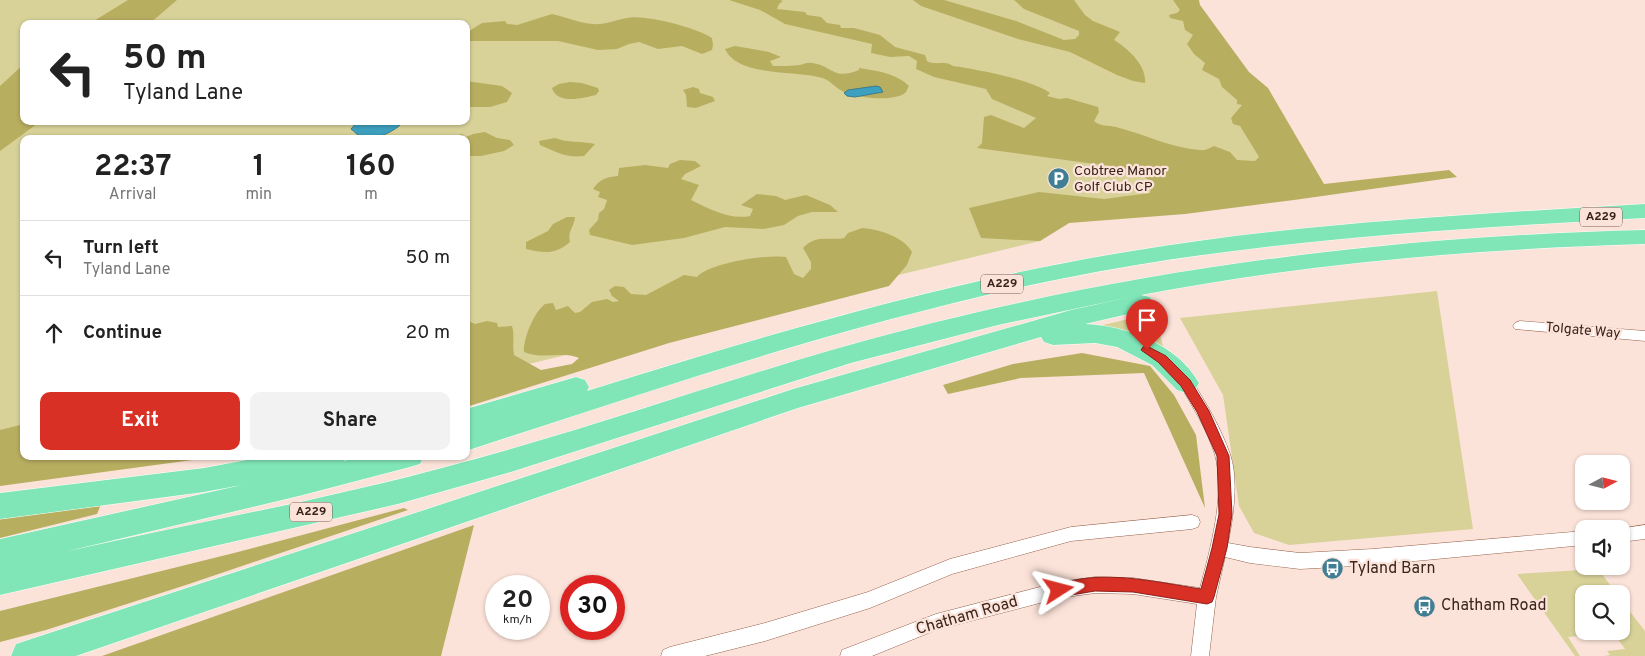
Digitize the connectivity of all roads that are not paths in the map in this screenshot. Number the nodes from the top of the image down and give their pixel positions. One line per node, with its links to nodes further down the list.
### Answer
1 (1645, 212): 2 (highway)
2 (1556, 217): 3 (highway, A229); 6 (highway, A229)
3 (1645, 217)
4 (1645, 237): 5 (highway, A229)
5 (1359, 255): 9 (highway); 24 (highway, A229)
6 (946, 298): 11 (highway, A229); 12 (highway)
7 (1520, 326): 8 (street, Tolgate Way)
8 (1645, 336)
9 (877, 374): 10 (highway); 26 (highway)
10 (1186, 383): 22 (street)
11 (538, 417): 13 (highway); 14 (highway, A229)
12 (470, 419)
13 (470, 429)
14 (470, 439)
15 (311, 460): 17 (highway)
16 (394, 460): 23 (highway, A229)
17 (0, 506)
18 (1192, 522): 27 (street)
19 (1645, 532): 20 (street)
20 (1630, 534)
21 (1575, 539): 22 (street)
22 (1220, 548): 25 (street)
23 (0, 553)
24 (0, 581)
25 (1207, 597): 28 (street, Chatham Road); 29 (street)
26 (28, 656)
27 (670, 656)
28 (849, 656)
29 (1200, 656)

